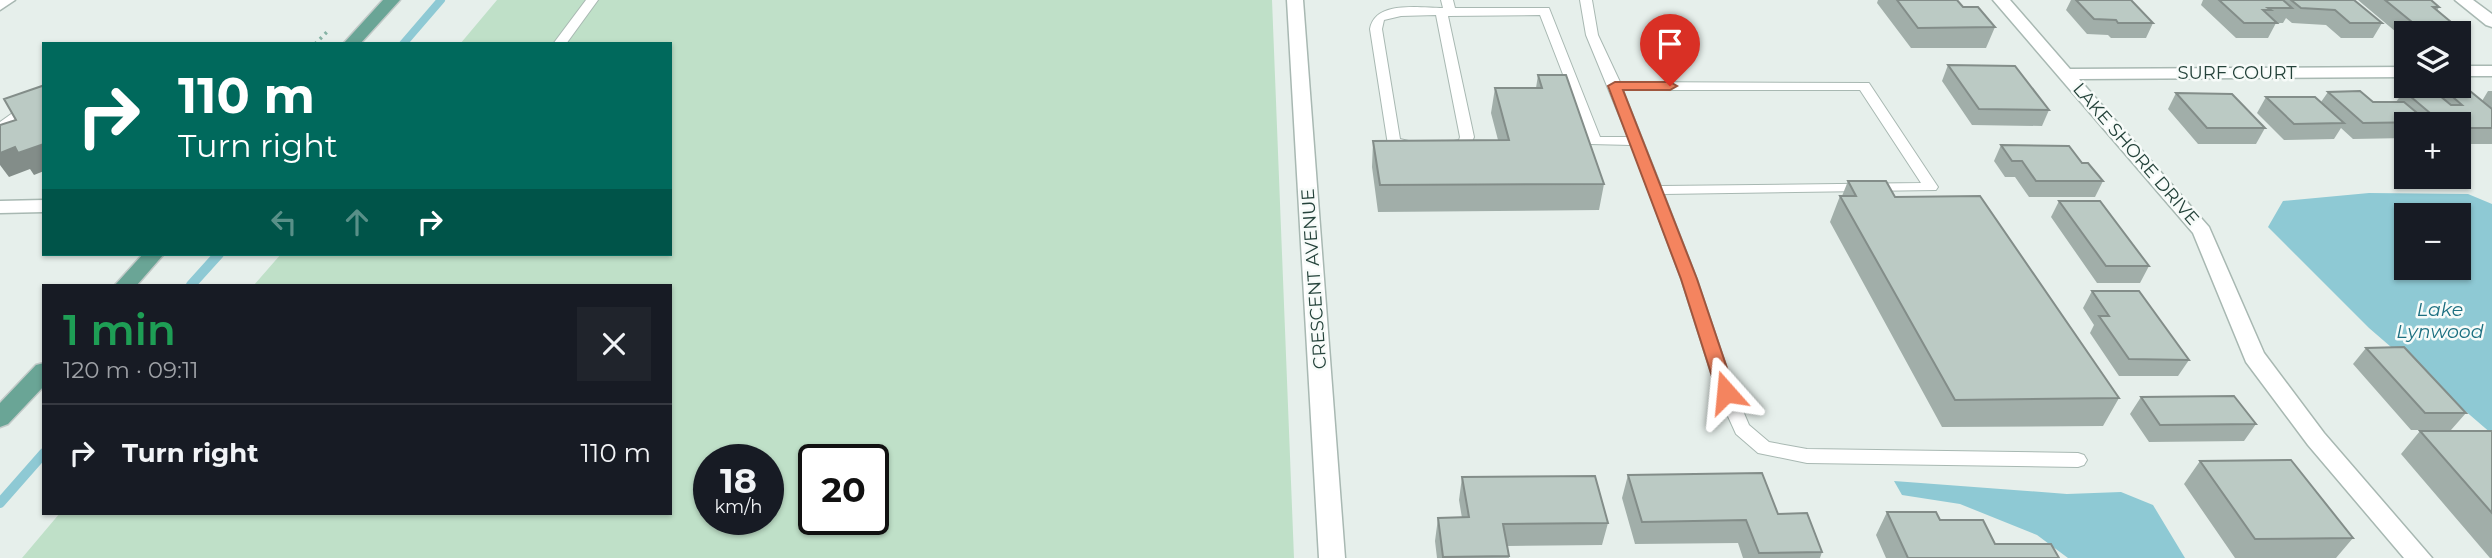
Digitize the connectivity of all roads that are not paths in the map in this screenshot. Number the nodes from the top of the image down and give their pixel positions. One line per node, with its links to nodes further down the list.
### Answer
1 (7, 0): 8 (street)
2 (393, 0): 11 (main road)
3 (592, 0): 12 (lane)
4 (1295, 0): 29 (street, CRESCENT AVENUE)
5 (1586, 0): 17 (lane)
6 (2001, 0): 16 (street, LAKE SHORE DRIVE)
7 (2463, 0): 10 (street)
8 (0, 5)
9 (1446, 8): 9 (lane); 20 (lane)
10 (2492, 22)
11 (353, 42)
12 (560, 42)
13 (2471, 71): 14 (street)
14 (2492, 71)
15 (2394, 72): 16 (street, SURF COURT)
16 (2068, 74): 30 (street, LAKE SHORE DRIVE)
17 (1615, 86): 20 (lane); 21 (lane)
18 (42, 108): 19 (lane)
19 (0, 128)
20 (1637, 141): 21 (lane)
21 (1655, 190): 28 (lane)
22 (42, 206): 23 (street)
23 (0, 207)
24 (152, 256): 25 (main road)
25 (126, 284)
26 (42, 373): 27 (main road)
27 (0, 418)
28 (2078, 460)
29 (1332, 558)
30 (2419, 558)

